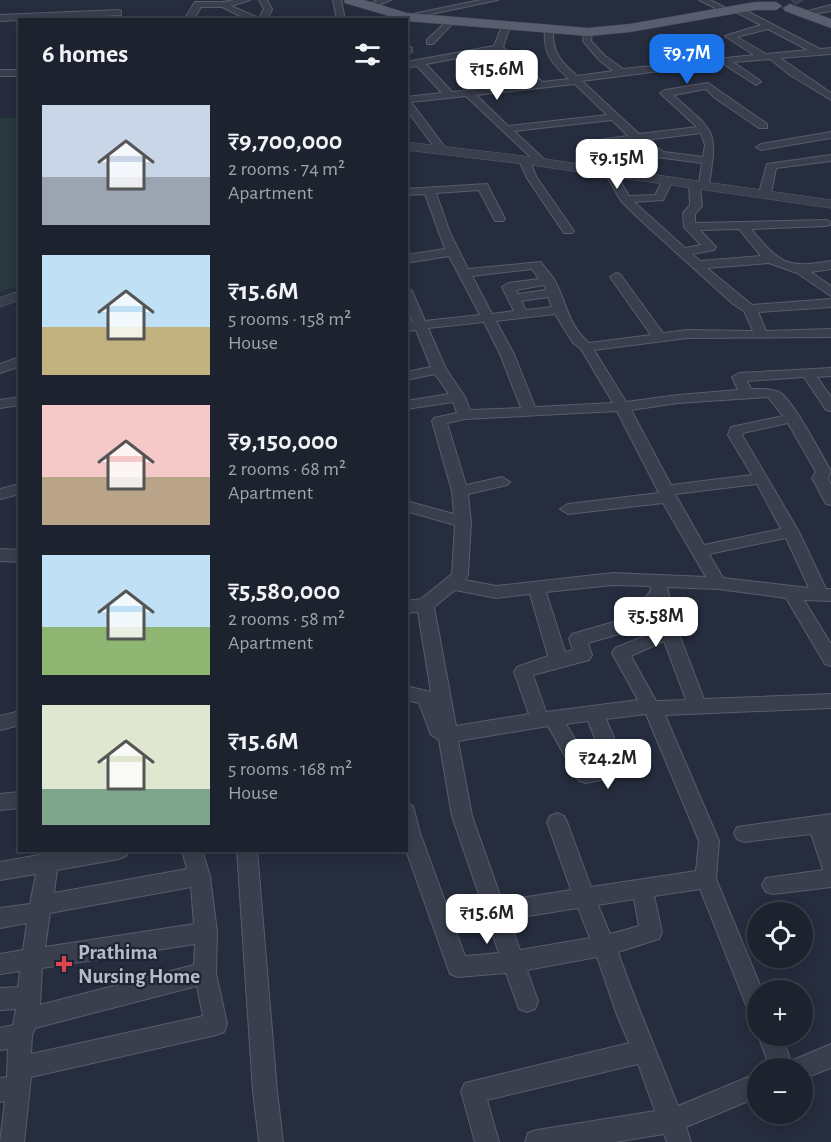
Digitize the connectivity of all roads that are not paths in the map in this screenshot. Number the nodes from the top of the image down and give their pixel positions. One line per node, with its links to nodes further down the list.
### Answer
1 (246, 0): 11 (street)
2 (264, 0): 21 (street)
3 (337, 0): 22 (street)
4 (350, 0): 17 (main road)
5 (387, 0): 8 (street)
6 (494, 0): 9 (street)
7 (703, 0): 12 (street)
8 (368, 2): 17 (main road)
9 (472, 2): 17 (street); 24 (street)
10 (787, 3): 12 (main road); 14 (main road); 15 (main road); 26 (main road)
11 (223, 5): 19 (street); 20 (street)
12 (720, 8): 24 (main road)
13 (831, 8): 15 (street)
14 (737, 9): 28 (street); 30 (main road)
15 (812, 11): 23 (main road)
16 (117, 13): 18 (street)
17 (408, 17): 24 (main road); 25 (main road)
18 (0, 18)
19 (189, 18)
20 (252, 18)
21 (263, 18)
22 (342, 18)
23 (831, 19)
24 (479, 20)
25 (450, 21): 27 (main road); 31 (street)
26 (831, 24)
27 (506, 26): 29 (main road); 32 (street)
28 (769, 26): 34 (street); 35 (street)
29 (549, 30): 30 (main road); 45 (street)
30 (588, 32): 44 (street)
31 (430, 42)
32 (498, 48): 36 (street); 39 (street)
33 (831, 51): 34 (street)
34 (819, 52): 35 (street); 37 (street)
35 (768, 56): 38 (street); 53 (street)
36 (508, 57): 48 (street); 50 (street)
37 (831, 60)
38 (725, 61): 41 (street); 47 (street)
39 (418, 62): 40 (street); 52 (street)
40 (408, 64)
41 (685, 64): 46 (street); 49 (street)
42 (0, 73): 43 (street)
43 (18, 73)
44 (622, 73): 45 (street); 46 (street)
45 (576, 80): 48 (street); 56 (street)
46 (654, 82): 49 (street); 59 (street)
47 (756, 82)
48 (539, 84): 50 (street)
49 (708, 86): 57 (street)
50 (505, 89): 51 (street)
51 (468, 93): 52 (street); 58 (street)
52 (449, 95): 54 (street)
53 (831, 97)
54 (408, 101)
55 (408, 104): 65 (street)
56 (615, 117): 58 (street); 61 (street)
57 (763, 126)
58 (506, 129): 69 (street)
59 (705, 129): 61 (street); 68 (street)
60 (831, 135): 64 (street)
61 (636, 139): 62 (street); 68 (street)
62 (596, 143)
63 (408, 146): 65 (street)
64 (761, 147)
65 (442, 150): 67 (street)
66 (831, 158): 75 (street)
67 (524, 160): 69 (street); 82 (street)
68 (708, 161): 72 (street)
69 (542, 162): 70 (street)
70 (610, 173): 71 (street); 76 (street)
71 (667, 182): 72 (street); 76 (street)
72 (699, 184): 75 (street); 79 (street)
73 (430, 190): 74 (street); 78 (street); 83 (street)
74 (408, 192)
75 (765, 193): 77 (street)
76 (625, 200): 84 (street)
77 (826, 203): 81 (street)
78 (499, 219)
79 (690, 226): 80 (street); 84 (street)
80 (742, 226): 81 (street); 86 (street)
81 (829, 226)
82 (568, 231)
83 (452, 252): 85 (street); 90 (street)
84 (683, 252): 87 (street)
85 (408, 259)
86 (770, 259): 87 (street); 89 (street)
87 (696, 265): 100 (street)
88 (831, 265): 89 (street)
89 (801, 270): 94 (street)
90 (464, 273): 92 (street); 102 (street)
91 (616, 278): 106 (street)
92 (547, 282): 93 (street); 93 (street); 99 (street)
93 (512, 292): 101 (street)
94 (831, 292)
95 (18, 296): 97 (street)
96 (408, 301): 103 (street)
97 (0, 303)
98 (831, 303): 100 (street)
99 (559, 309): 101 (street); 107 (street)
100 (750, 309): 105 (street)
101 (522, 315): 102 (street)
102 (487, 319): 103 (street); 121 (street)
103 (413, 326): 110 (street)
104 (831, 333): 105 (street)
105 (761, 335): 106 (street)
106 (659, 337): 107 (street)
107 (586, 347): 119 (street)
108 (18, 362): 109 (street)
109 (0, 369)
110 (439, 369): 113 (street); 115 (street)
111 (831, 372): 112 (street)
112 (808, 373): 114 (street); 120 (street)
113 (408, 376)
114 (746, 394): 119 (street); 123 (street)
115 (458, 398): 118 (street); 122 (street)
116 (18, 401): 117 (street)
117 (0, 404)
118 (408, 405)
119 (622, 406): 121 (street); 129 (street)
120 (831, 406)
121 (529, 411): 122 (street)
122 (465, 415): 127 (street)
123 (792, 418): 124 (street); 130 (street)
124 (762, 480): 129 (street); 134 (street)
125 (501, 482): 127 (street)
126 (18, 490): 128 (street)
127 (460, 491): 133 (street)
128 (0, 494)
129 (667, 494): 132 (street); 135 (street)
130 (831, 500)
131 (408, 506): 133 (street)
132 (568, 509)
133 (463, 522): 139 (street)
134 (791, 532): 135 (street); 143 (street)
135 (699, 551): 138 (street)
136 (0, 555): 137 (street)
137 (18, 556)
138 (718, 583): 141 (street); 142 (street)
139 (452, 584): 140 (street); 144 (street)
140 (536, 587): 141 (street); 147 (street)
141 (658, 587): 145 (street); 150 (street)
142 (791, 592): 143 (street); 146 (street)
143 (825, 594)
144 (416, 606): 156 (street)
145 (644, 611): 147 (street); 151 (street)
146 (831, 659)
147 (558, 660): 154 (street)
148 (408, 693): 156 (street)
149 (831, 701): 150 (street)
150 (698, 706): 151 (street)
151 (652, 707): 152 (street); 171 (street)
152 (594, 713): 154 (street); 154 (street)
153 (18, 718): 155 (street)
154 (546, 719): 156 (street)
155 (0, 723)
156 (447, 735): 176 (street)
157 (18, 800): 158 (street)
158 (0, 802)
159 (557, 822): 174 (street)
160 (825, 823): 162 (street); 167 (street)
161 (408, 826): 181 (street)
162 (744, 833)
163 (99, 852): 166 (street)
164 (193, 852): 169 (street)
165 (247, 852): 195 (street)
166 (49, 857): 168 (street); 175 (street)
167 (831, 865)
168 (0, 871)
169 (200, 876): 175 (street); 178 (street)
170 (831, 878): 172 (street)
171 (706, 879): 173 (street); 184 (street)
172 (773, 885)
173 (642, 888): 174 (street); 179 (street)
174 (584, 898): 176 (street); 179 (street)
175 (40, 908): 177 (street); 180 (street)
176 (497, 911): 181 (street)
177 (0, 918)
178 (206, 932): 180 (street); 183 (street)
179 (605, 947): 181 (street); 188 (street)
180 (32, 960): 182 (street); 187 (street)
181 (515, 961): 186 (street)
182 (0, 964)
183 (206, 973): 187 (street); 191 (street)
184 (747, 980)
185 (0, 999): 187 (street)
186 (527, 1001)
187 (19, 1022): 191 (street)
188 (645, 1051): 193 (street); 196 (street)
189 (831, 1056): 190 (street)
190 (813, 1063)
191 (13, 1082): 194 (street)
192 (747, 1091): 193 (street)
193 (675, 1131): 197 (street)
194 (12, 1142)
195 (271, 1142)
196 (487, 1142)
197 (537, 1142)

